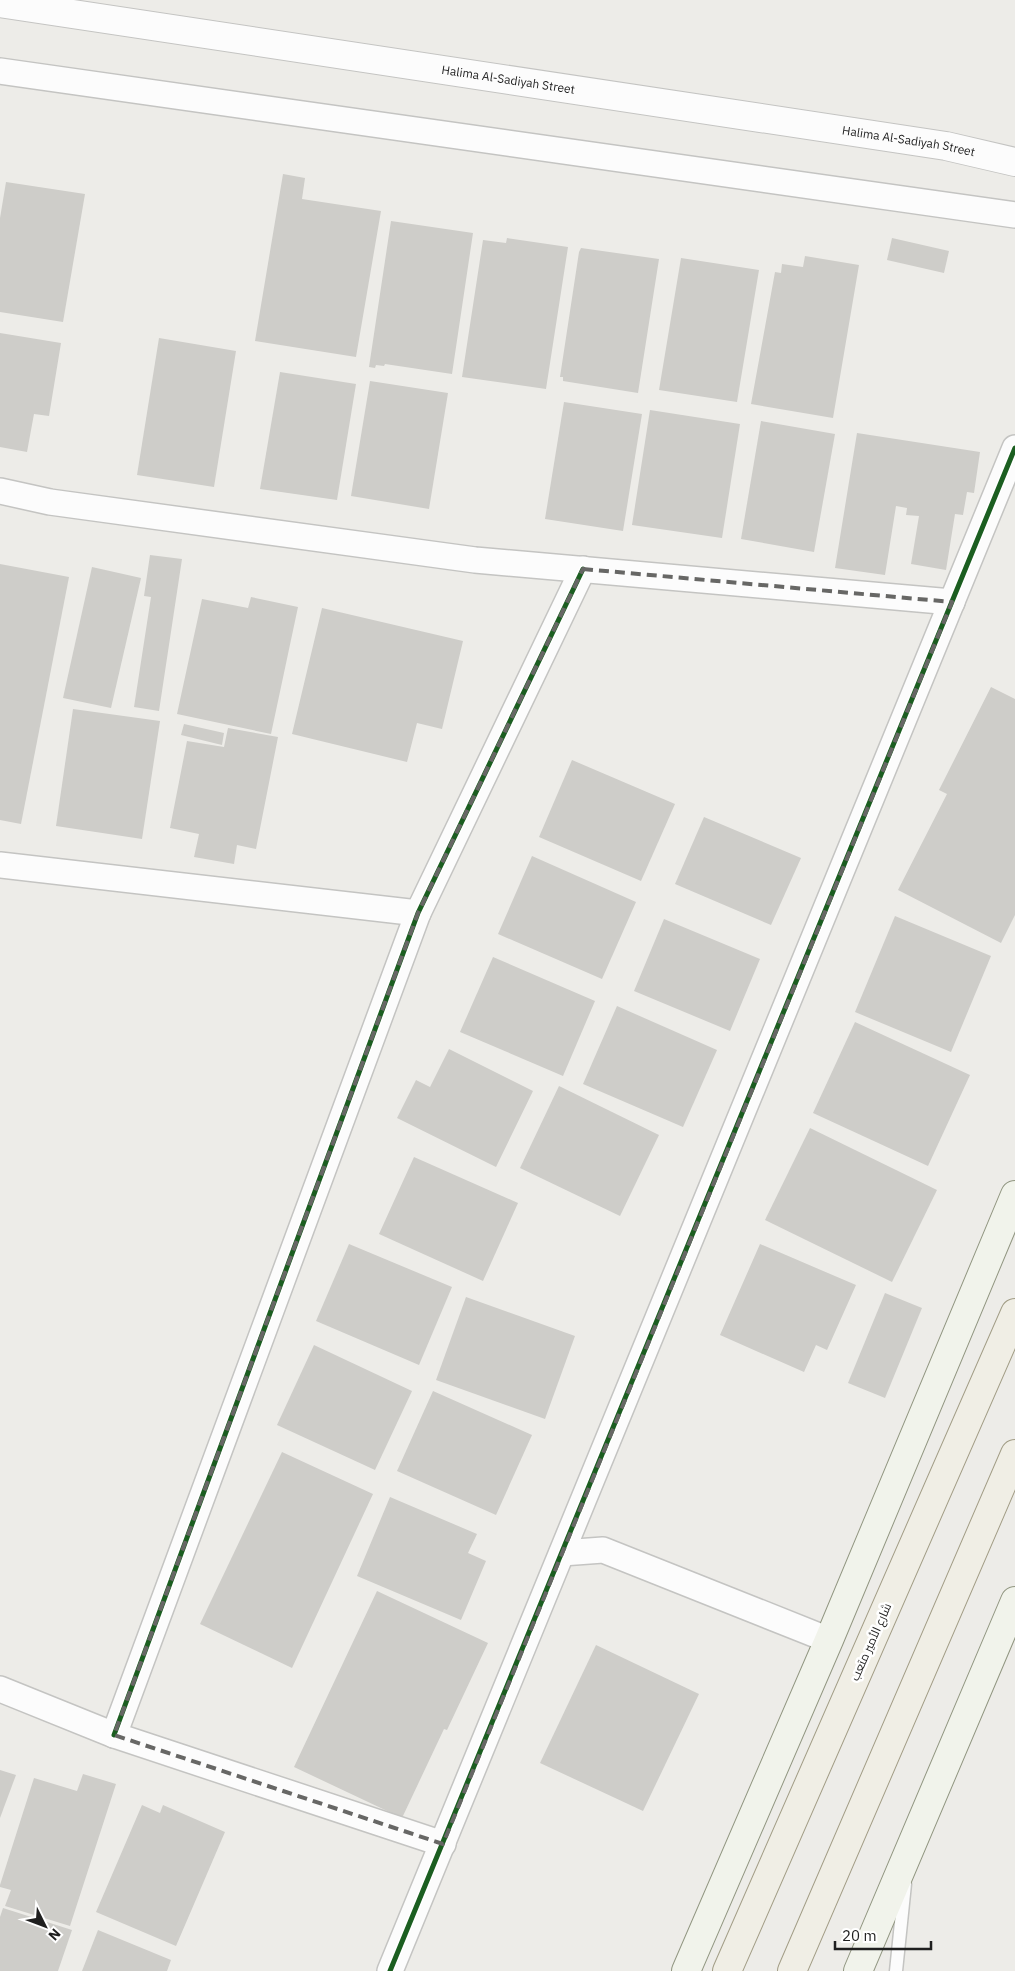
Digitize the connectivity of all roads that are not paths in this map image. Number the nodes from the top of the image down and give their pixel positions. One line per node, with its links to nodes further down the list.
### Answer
1 (0, 4): 3 (street, Halima Al-Sadiyah Street)
2 (0, 71): 4 (street)
3 (1015, 162)
4 (1015, 215)
5 (1015, 448): 8 (street)
6 (0, 491): 7 (street)
7 (583, 569): 8 (street); 10 (street)
8 (952, 602): 14 (street)
9 (0, 865): 10 (street)
10 (418, 913): 18 (street)
11 (1015, 1195): 16 (main road)
12 (1015, 1313): 23 (main road, شارع الأمير متعب)
13 (1015, 1454): 24 (main road)
14 (562, 1553): 16 (street); 19 (street)
15 (1015, 1601): 20 (main road)
16 (829, 1640): 22 (main road)
17 (0, 1689): 18 (street)
18 (114, 1735): 19 (street)
19 (442, 1844): 21 (street)
20 (909, 1849): 25 (main road); 26 (lane)
21 (390, 1971)
22 (686, 1971)
23 (727, 1971)
24 (792, 1971)
25 (858, 1971)
26 (896, 1971)

